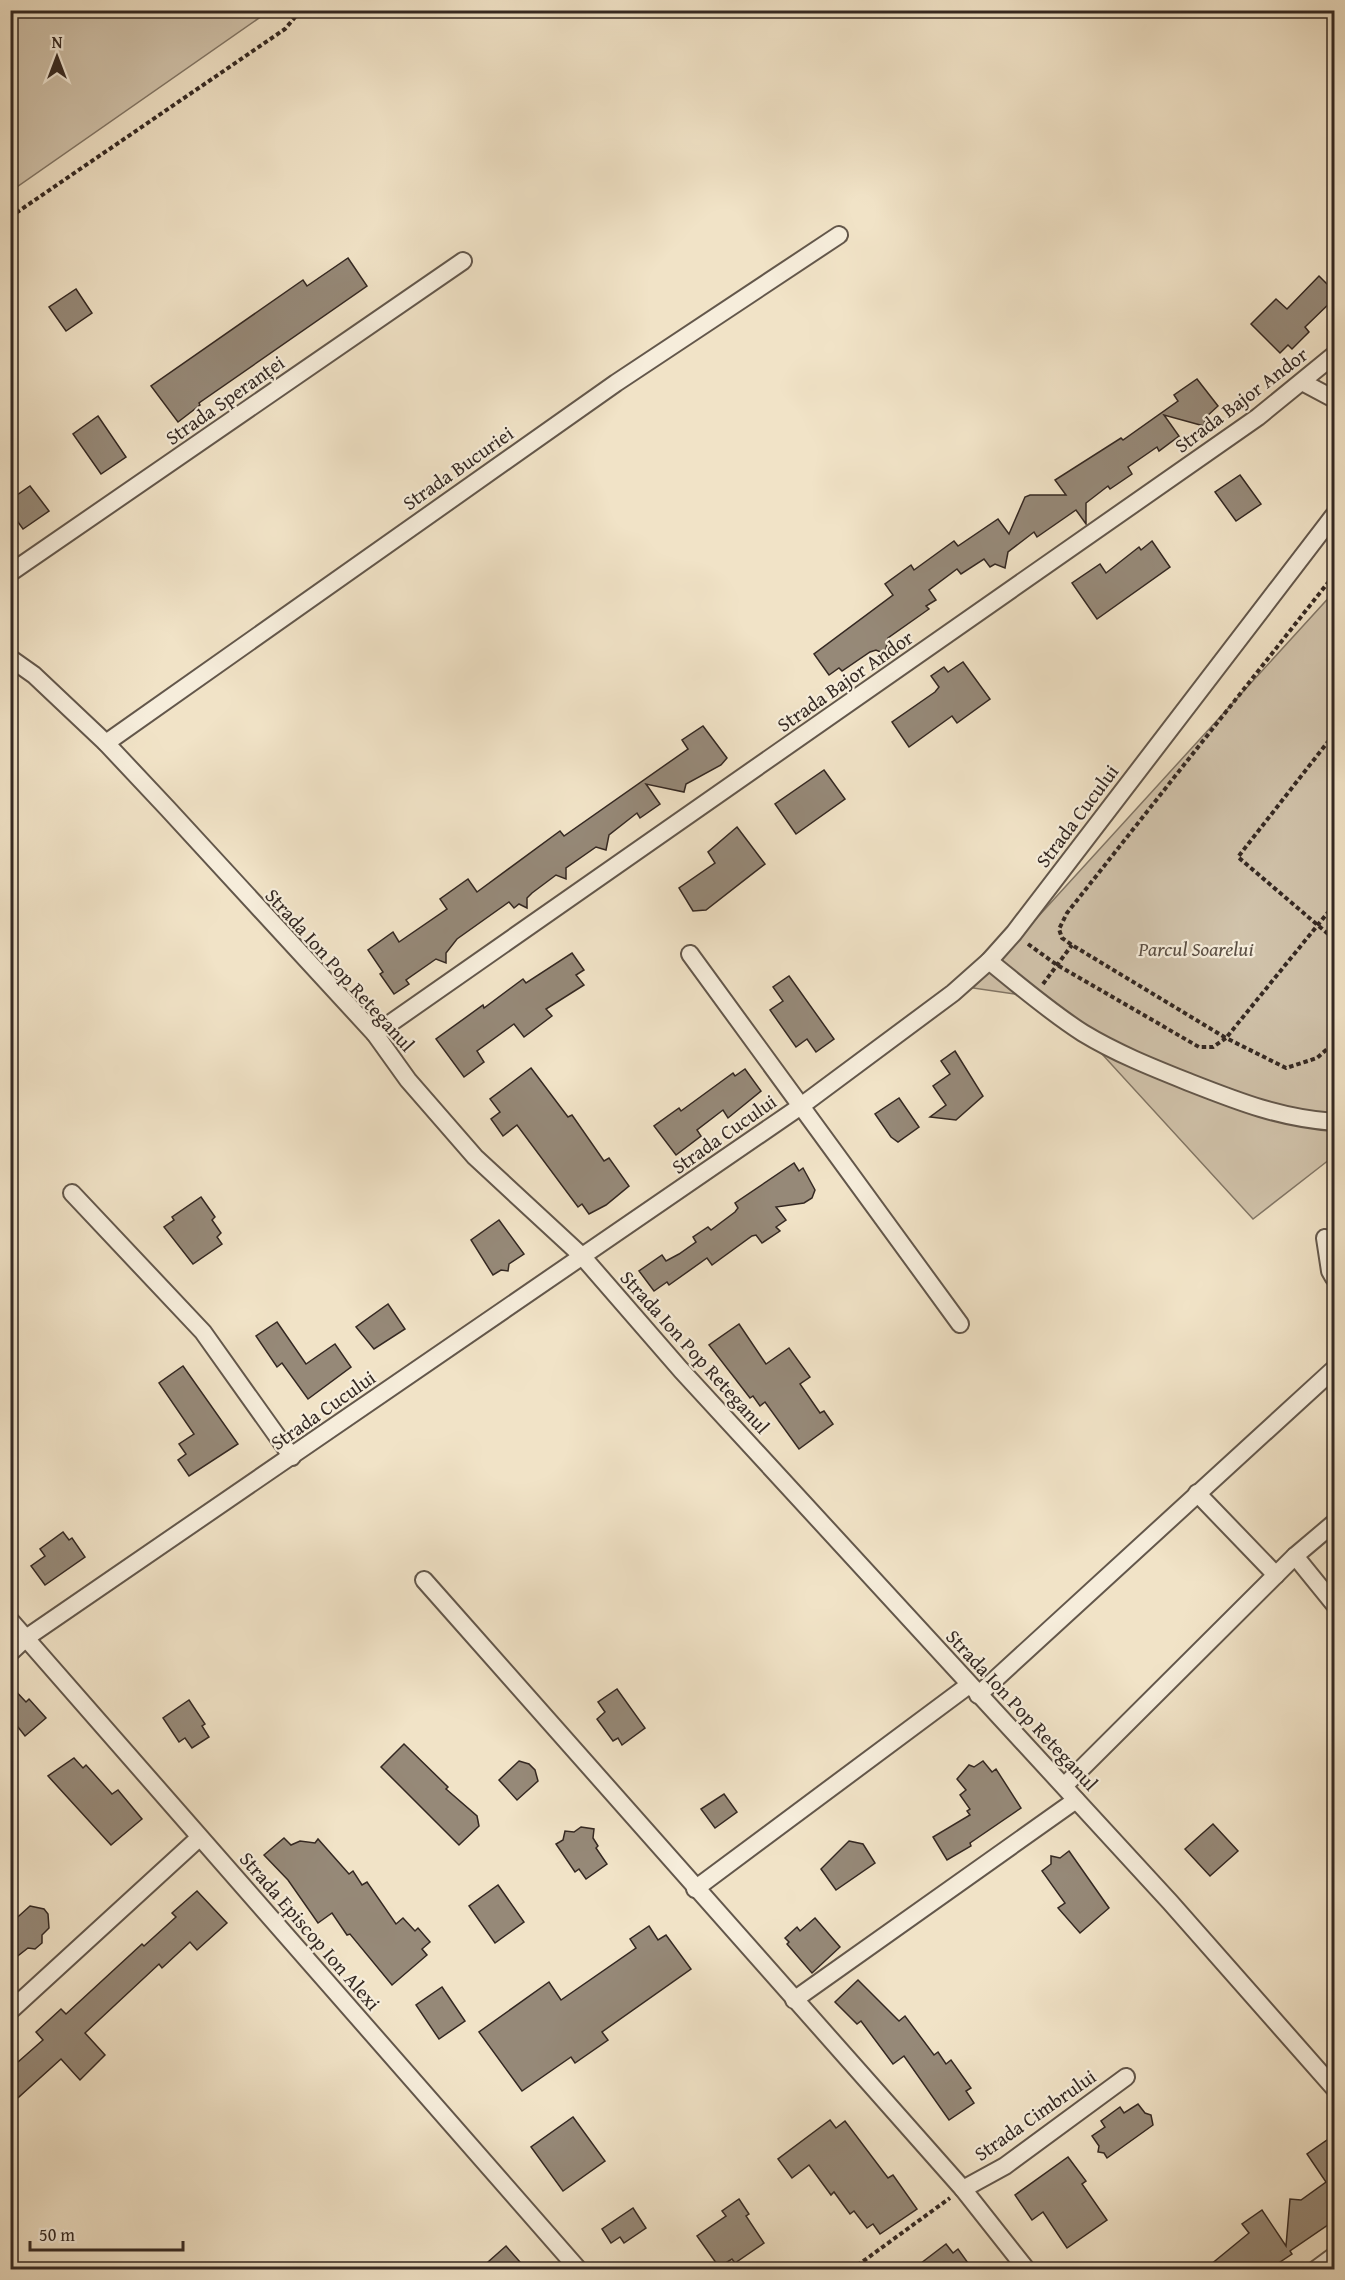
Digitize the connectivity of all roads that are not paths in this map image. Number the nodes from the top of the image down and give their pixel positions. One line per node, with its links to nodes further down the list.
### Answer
1 (839, 235): 9 (street, Strada Bucuriei)
2 (463, 261): 7 (street, Strada Speranței)
3 (1335, 356): 4 (street, Strada Bajor Andor)
4 (1304, 382): 5 (street); 12 (street, Strada Bajor Andor)
5 (1335, 399)
6 (1335, 514): 11 (street, Strada Cucului)
7 (10, 573)
8 (10, 658): 9 (street, Strada Ion Pop Reteganul)
9 (106, 742): 12 (street, Strada Ion Pop Reteganul)
10 (690, 954): 13 (street)
11 (989, 961): 13 (street, Strada Cucului); 14 (street)
12 (375, 1034): 17 (street, Strada Ion Pop Reteganul)
13 (801, 1106): 17 (street, Strada Cucului); 19 (street)
14 (1335, 1122)
15 (72, 1193): 21 (street)
16 (1325, 1238): 18 (street)
17 (582, 1257): 21 (street, Strada Cucului); 31 (street, Strada Ion Pop Reteganul)
18 (1335, 1278)
19 (960, 1324)
20 (1335, 1369): 22 (street)
21 (292, 1457): 29 (street, Strada Cucului)
22 (1197, 1493): 25 (street); 31 (street)
23 (1335, 1523): 24 (street)
24 (1295, 1556): 25 (street); 27 (street)
25 (1276, 1575): 32 (street)
26 (424, 1580): 35 (street)
27 (1335, 1604)
28 (10, 1620): 29 (street, Strada Episcop Ion Alexi)
29 (26, 1638): 30 (street, Strada Cucului); 34 (street, Strada Episcop Ion Alexi)
30 (10, 1653)
31 (974, 1690): 32 (street, Strada Ion Pop Reteganul); 35 (street)
32 (1064, 1786): 33 (street, Strada Ion Pop Reteganul)
33 (1077, 1800): 36 (street); 39 (street, Strada Ion Pop Reteganul)
34 (199, 1838): 37 (street); 42 (street, Strada Episcop Ion Alexi)
35 (695, 1889): 36 (street)
36 (794, 2000): 40 (street)
37 (10, 2011)
38 (1126, 2077): 40 (street, Strada Cimbrului)
39 (1335, 2088)
40 (963, 2189): 43 (street)
41 (1335, 2256): 44 (street)
42 (579, 2270)
43 (1027, 2270)
44 (1315, 2270)

